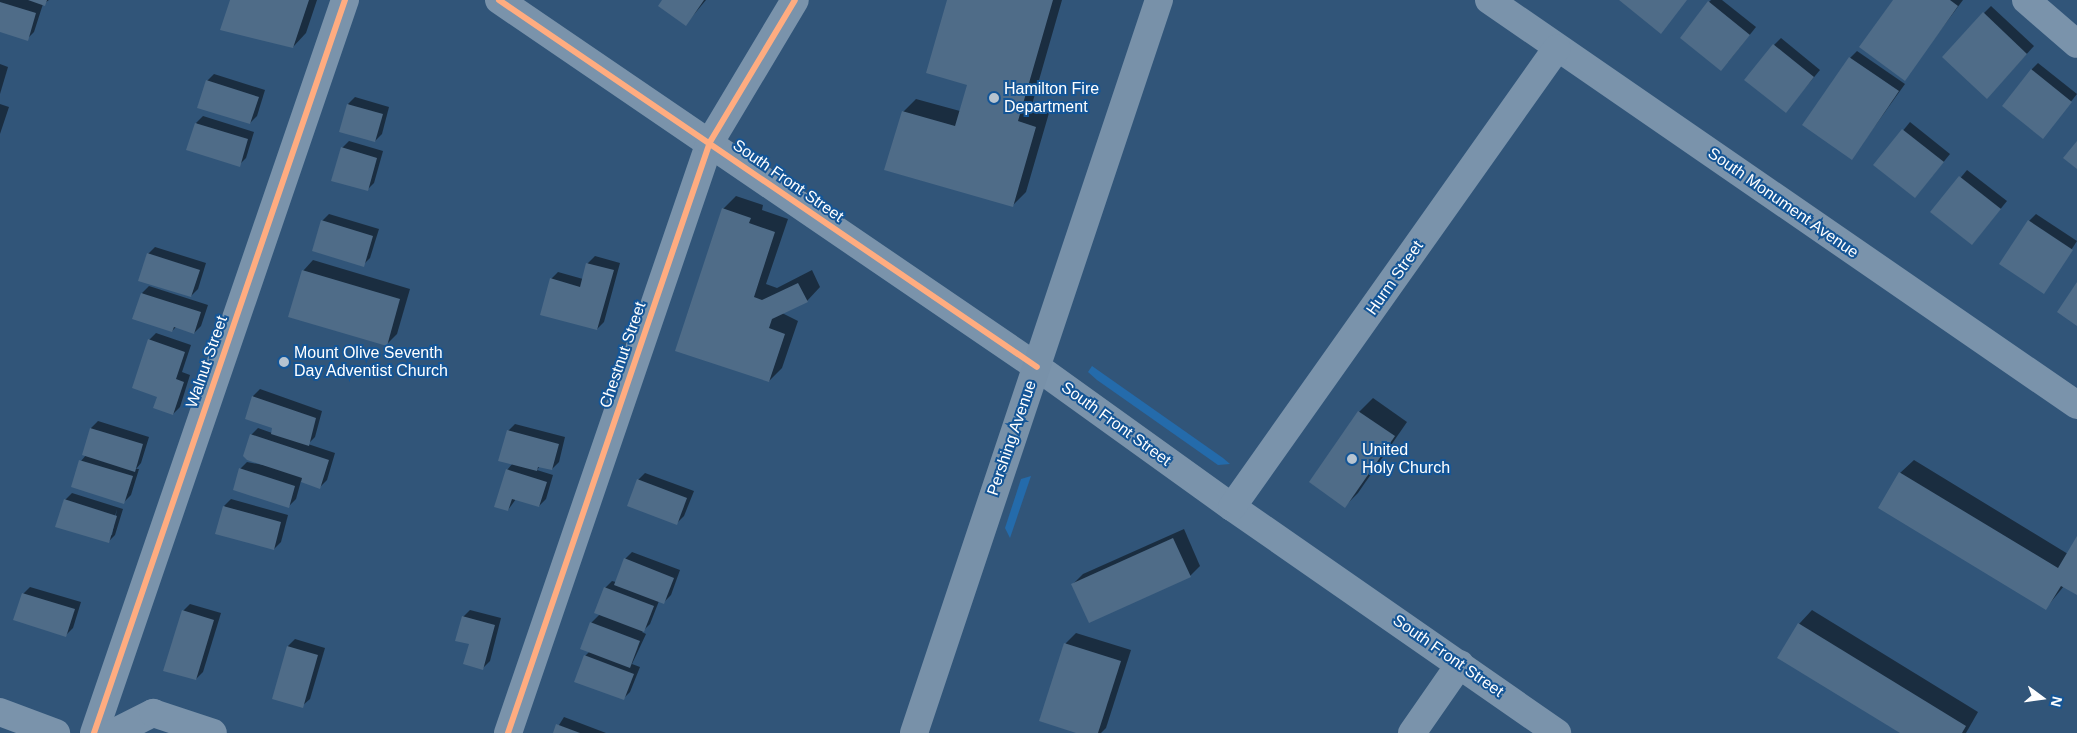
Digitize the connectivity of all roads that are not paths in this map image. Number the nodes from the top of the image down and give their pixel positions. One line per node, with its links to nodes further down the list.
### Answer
1 (346, 0): 16 (street, Walnut Street)
2 (500, 0): 9 (street, South Front Street)
3 (795, 0): 9 (street, Chestnut Street)
4 (1159, 0): 10 (main road, Pershing Avenue)
5 (1489, 0): 8 (street, South Monument Avenue)
6 (2026, 0): 7 (street)
7 (2077, 44)
8 (1557, 48): 11 (street, South Monument Avenue); 12 (street, Hurm Street)
9 (710, 142): 10 (street, South Front Street); 19 (street, Chestnut Street)
10 (1037, 367): 12 (street, South Front Street); 20 (main road, Pershing Avenue)
11 (2077, 405)
12 (1232, 508): 13 (street, South Front Street)
13 (1460, 664): 21 (street); 22 (street, South Front Street)
14 (0, 712): 15 (street)
15 (56, 733)
16 (94, 733)
17 (112, 733): 18 (street)
18 (213, 733)
19 (508, 733)
20 (914, 733)
21 (1412, 733)
22 (1556, 733)

